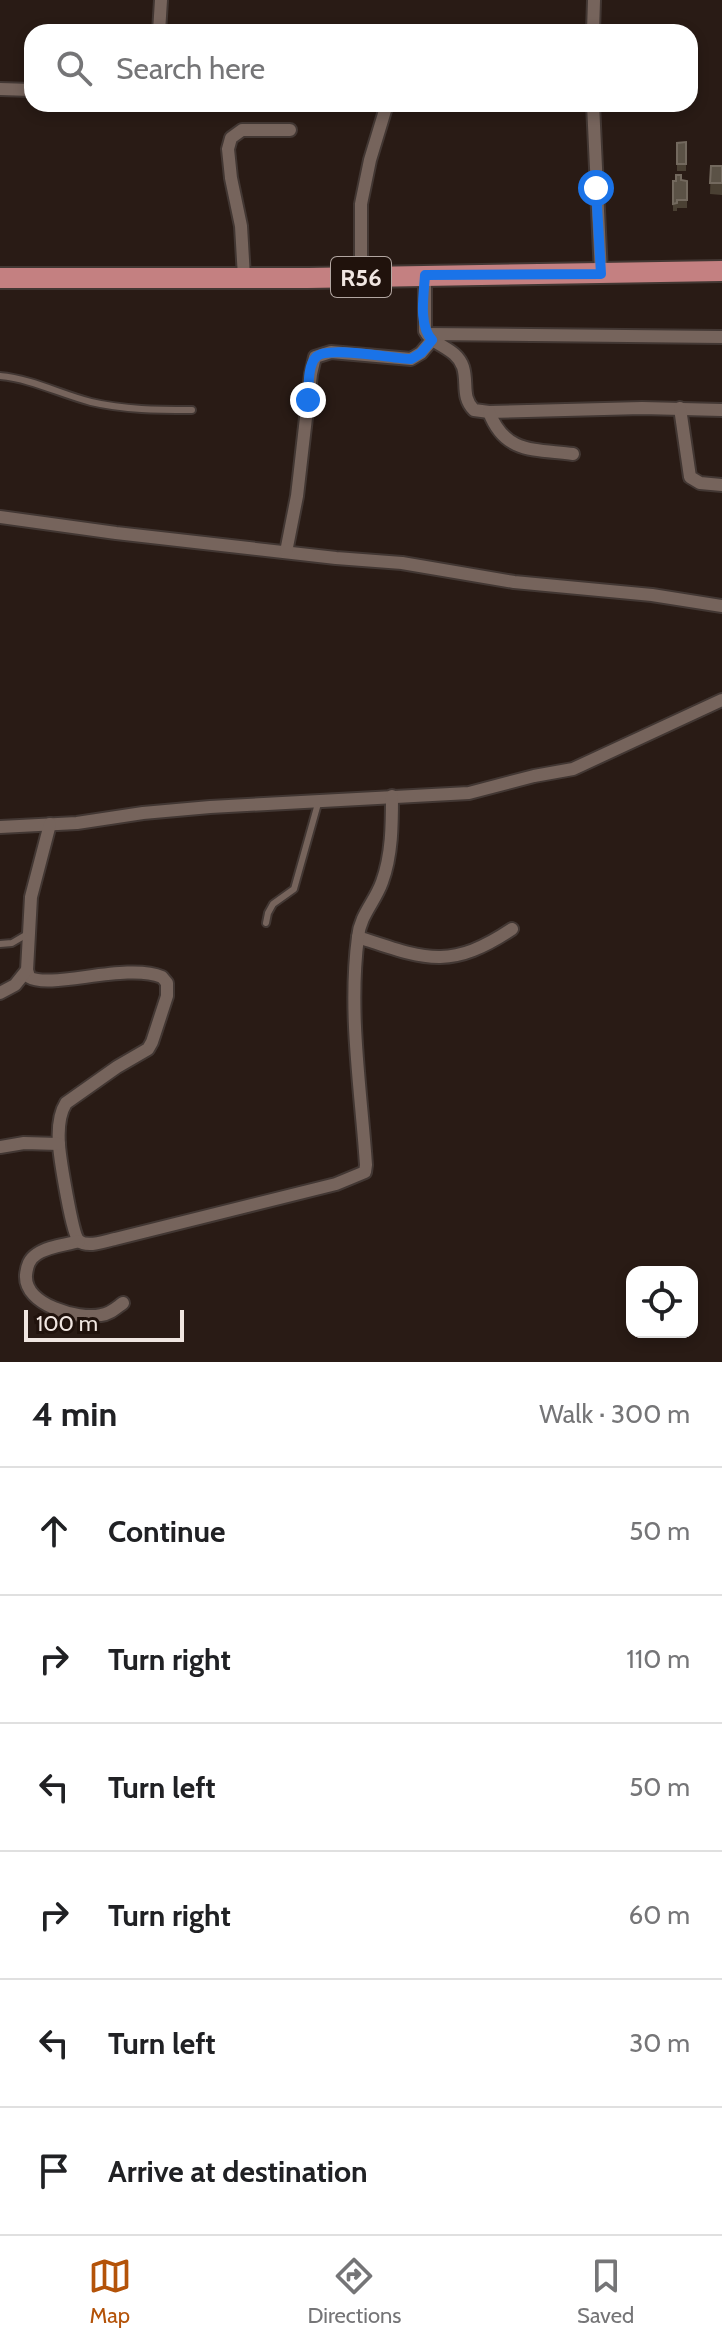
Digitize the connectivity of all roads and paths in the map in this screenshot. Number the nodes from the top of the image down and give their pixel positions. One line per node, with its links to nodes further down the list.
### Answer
1 (161, 0): 3 (street)
2 (594, 0): 4 (street)
3 (160, 24)
4 (593, 24)
5 (0, 89): 6 (street)
6 (24, 90)
7 (385, 112): 14 (street)
8 (593, 112): 11 (street)
9 (290, 130): 13 (street)
10 (722, 271): 11 (main road, R56)
11 (601, 274): 12 (main road, R56)
12 (425, 275): 14 (main road, R56); 16 (street)
13 (244, 277): 14 (main road, R56); 15 (main road, R56)
14 (361, 277)
15 (0, 278)
16 (429, 337): 17 (street); 22 (street); 26 (street)
17 (722, 337)
18 (0, 376): 20 (lane)
19 (680, 408): 21 (street); 22 (street); 24 (street)
20 (192, 410)
21 (722, 410)
22 (489, 412): 23 (street)
23 (573, 454)
24 (722, 485)
25 (0, 517): 26 (street)
26 (286, 552): 27 (street)
27 (722, 606)
28 (722, 700): 29 (street)
29 (392, 796): 30 (street); 36 (street)
30 (319, 800): 31 (street); 33 (lane)
31 (50, 824): 32 (street); 35 (street)
32 (0, 827)
33 (266, 923)
34 (512, 929): 36 (street)
35 (29, 933): 37 (lane); 38 (street)
36 (358, 937): 42 (street)
37 (0, 944)
38 (27, 970): 39 (street); 40 (street)
39 (0, 993)
40 (59, 1144): 41 (street); 42 (street)
41 (0, 1147)
42 (79, 1241): 43 (street)
43 (123, 1303)

